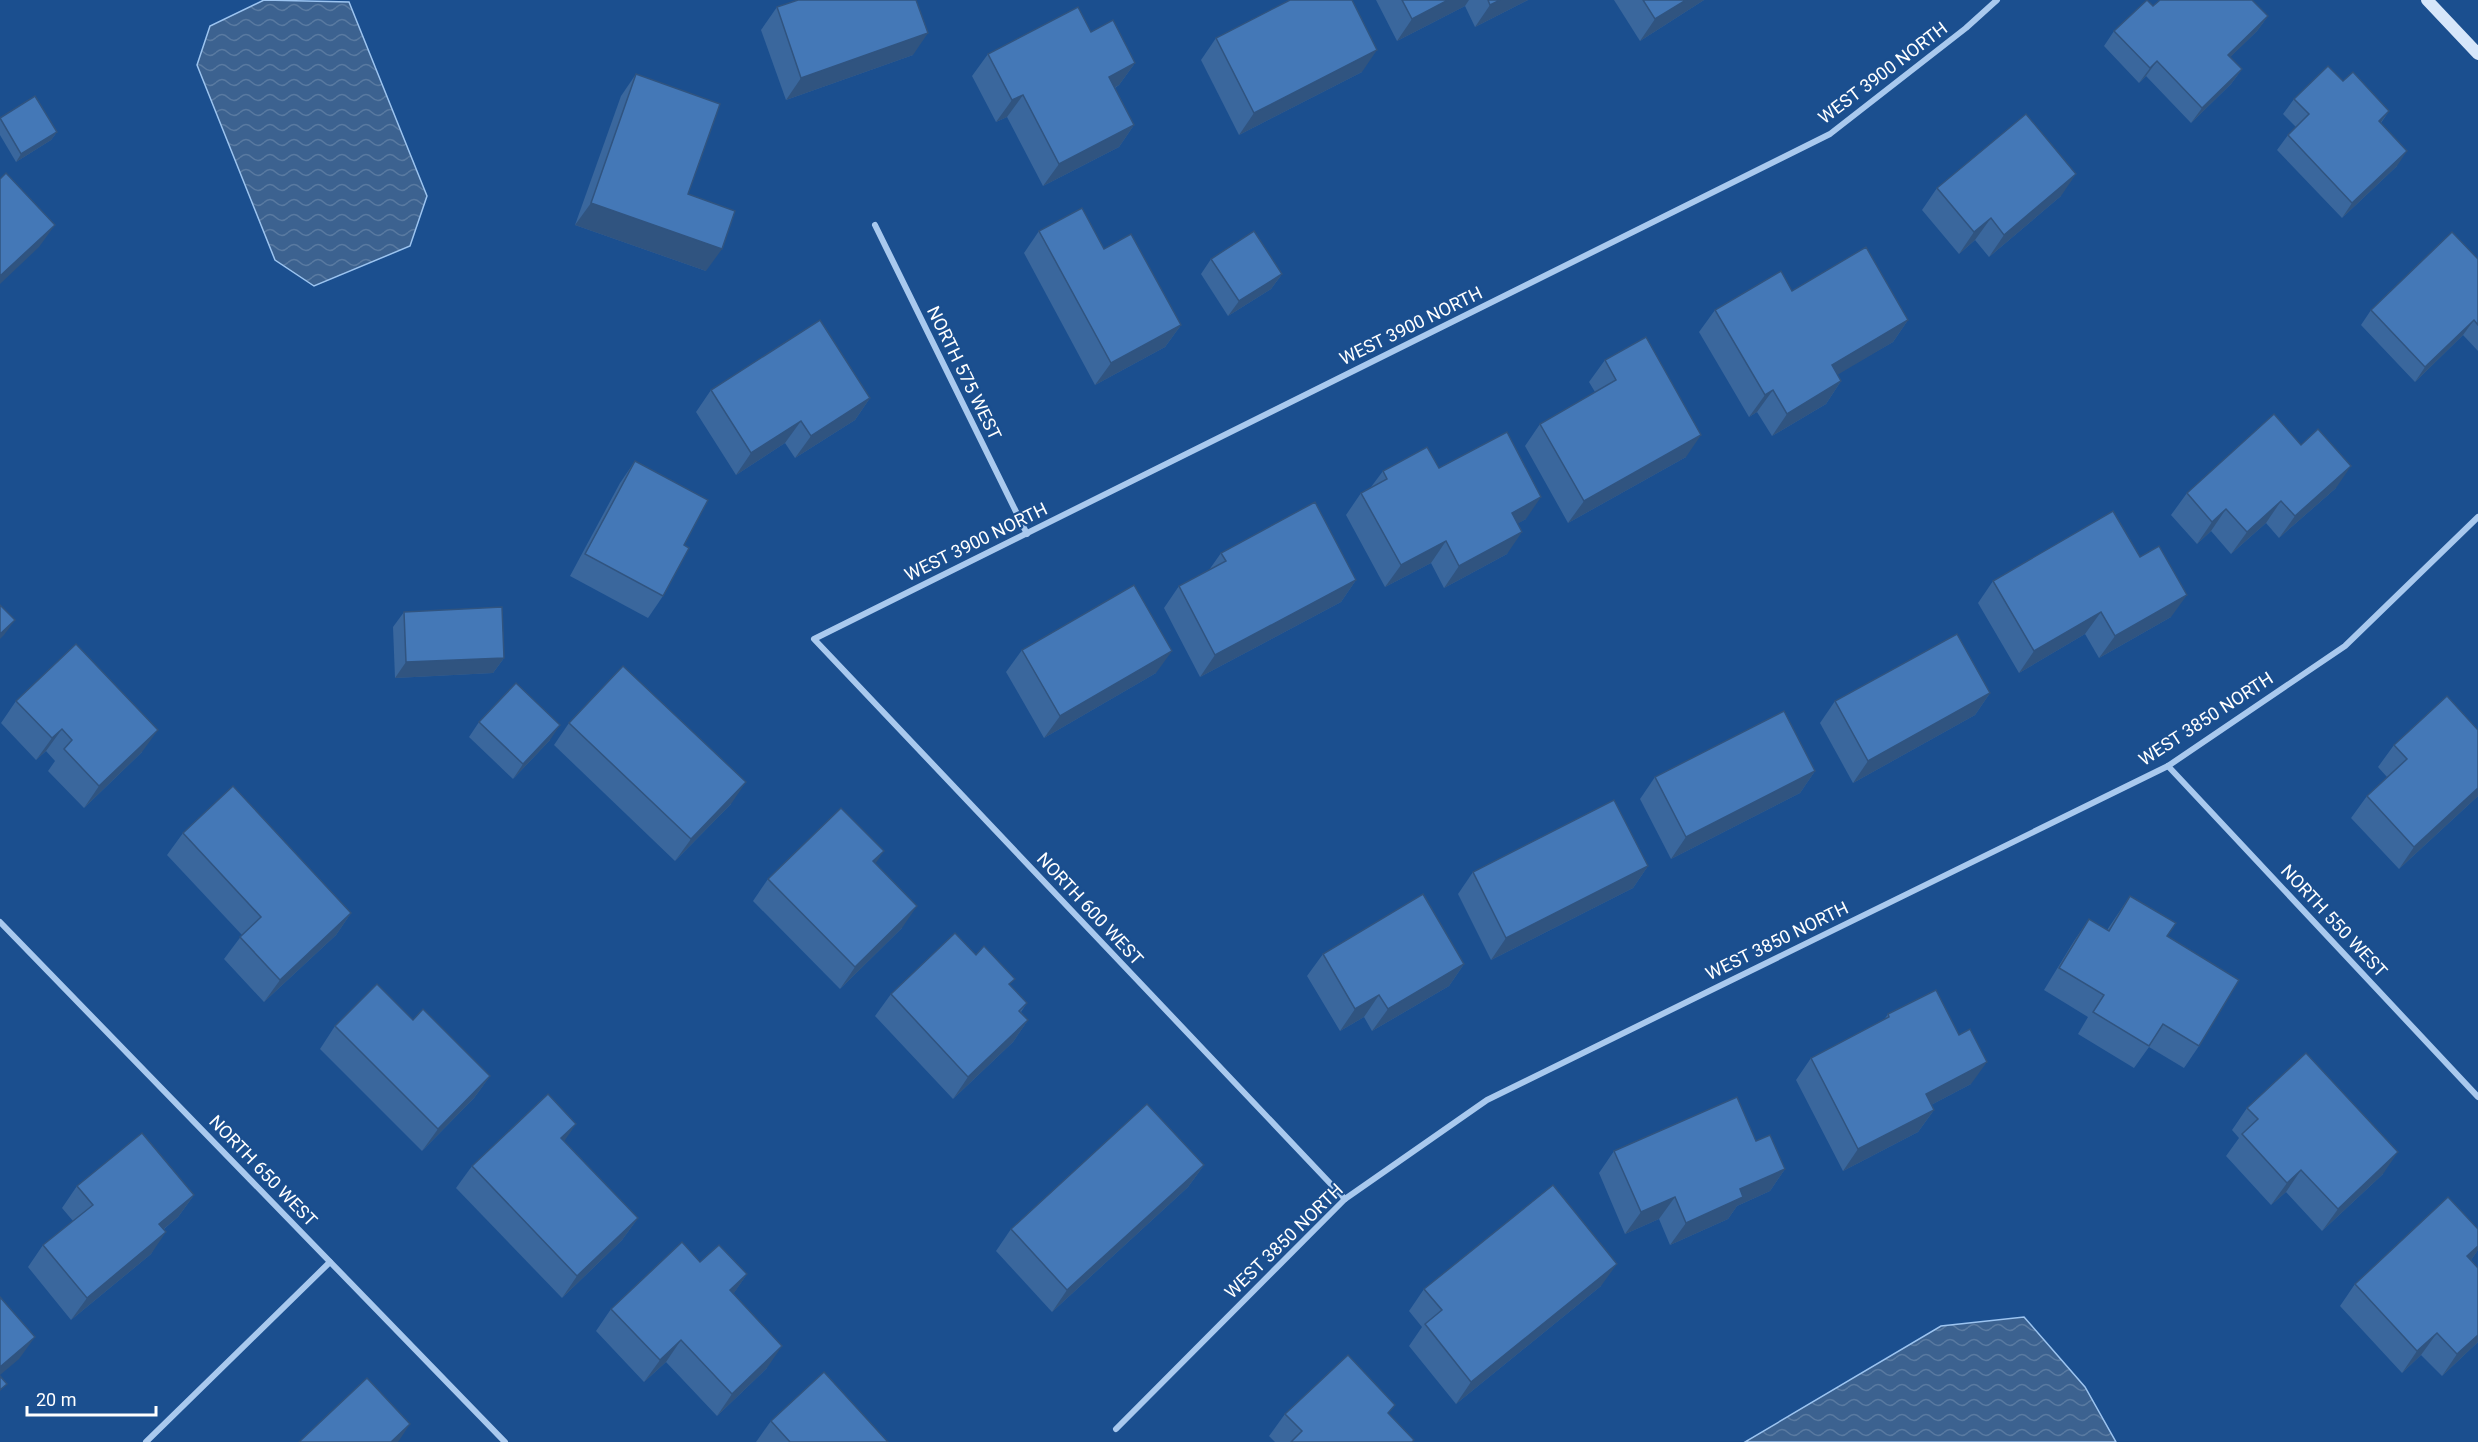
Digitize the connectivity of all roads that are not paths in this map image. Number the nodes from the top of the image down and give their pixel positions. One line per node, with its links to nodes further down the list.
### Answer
1 (1997, 0): 6 (street, WEST 3900 NORTH)
2 (2427, 0): 3 (street)
3 (2478, 54)
4 (875, 225): 6 (street, NORTH 575 WEST)
5 (2478, 517): 8 (street, WEST 3850 NORTH)
6 (1027, 534): 7 (street, WEST 3900 NORTH)
7 (814, 639): 11 (street, NORTH 600 WEST)
8 (2168, 766): 10 (street, NORTH 550 WEST); 11 (street, WEST 3850 NORTH)
9 (0, 922): 12 (street, NORTH 650 WEST)
10 (2478, 1097)
11 (1345, 1199): 13 (street, WEST 3850 NORTH)
12 (330, 1262): 14 (street); 15 (street, NORTH 650 WEST)
13 (1116, 1429)
14 (146, 1442)
15 (505, 1442)

